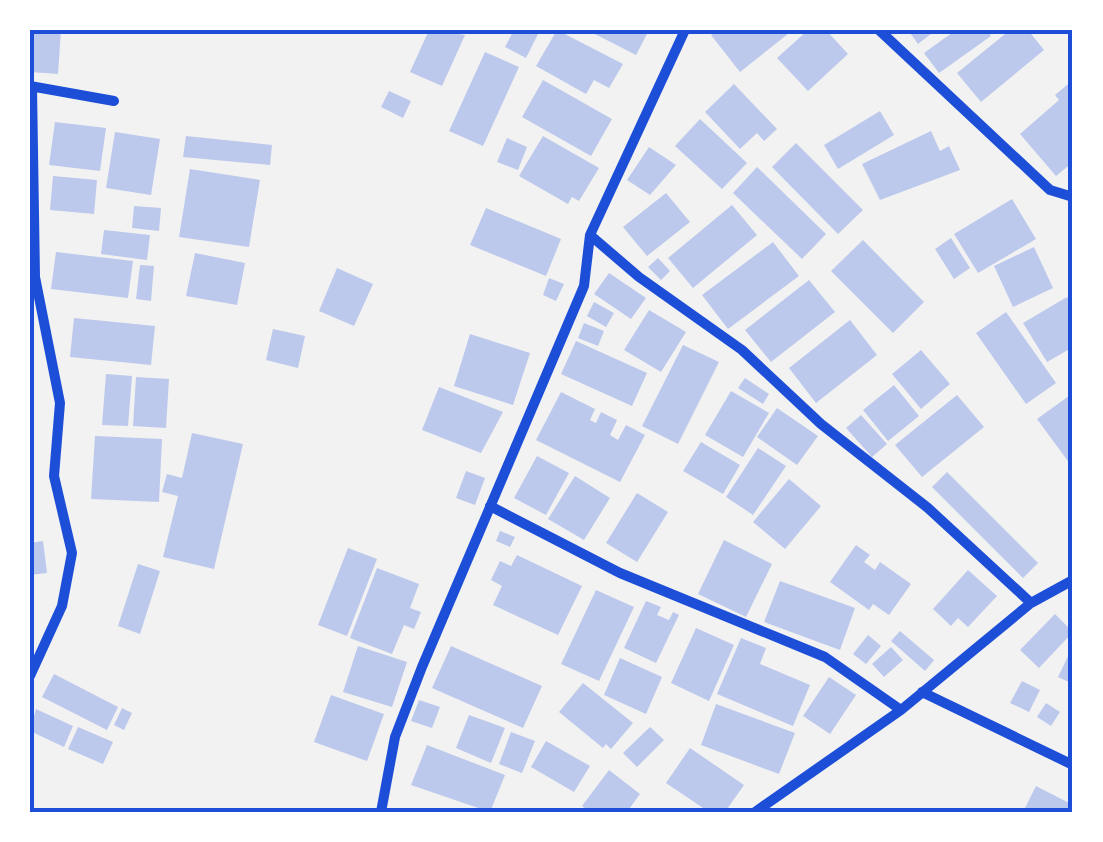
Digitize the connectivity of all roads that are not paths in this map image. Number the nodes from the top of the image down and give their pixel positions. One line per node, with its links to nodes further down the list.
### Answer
1 (684, 30): 6 (street)
2 (879, 30): 5 (street)
3 (31, 86): 4 (street); 10 (street)
4 (114, 101)
5 (1073, 197)
6 (590, 235): 7 (street); 9 (street)
7 (490, 506): 12 (street); 14 (street)
8 (1073, 580): 9 (street)
9 (1031, 603): 11 (street)
10 (30, 676)
11 (922, 692): 12 (street); 13 (street)
12 (901, 710): 15 (street)
13 (1073, 765)
14 (381, 812)
15 (756, 812)

